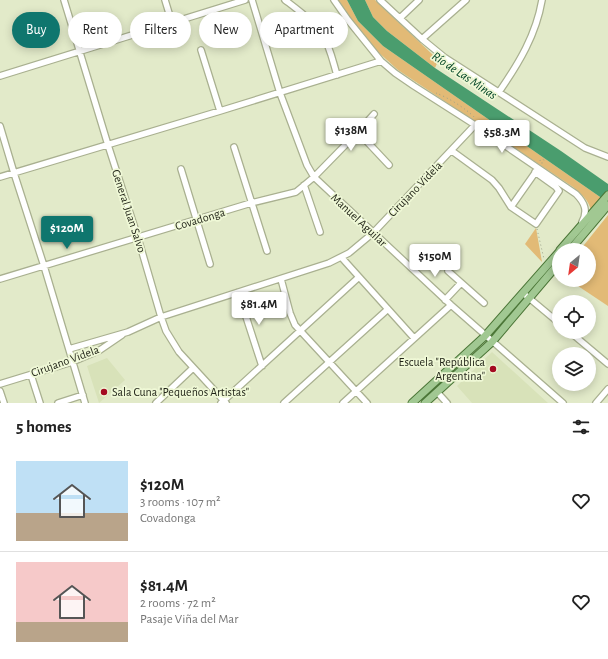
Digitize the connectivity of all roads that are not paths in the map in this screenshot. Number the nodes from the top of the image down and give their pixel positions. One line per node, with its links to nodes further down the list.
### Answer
1 (64, 0): 17 (street, General Juan Salvo)
2 (165, 0): 11 (street)
3 (245, 0): 12 (street)
4 (252, 0): 22 (street, Manuel Aguilar)
5 (285, 0): 19 (street)
6 (334, 0): 18 (street)
7 (380, 0): 13 (street)
8 (420, 0): 13 (street)
9 (466, 0): 15 (street)
10 (542, 0): 21 (street)
11 (169, 12)
12 (191, 17)
13 (400, 18): 15 (street)
14 (130, 36): 17 (street)
15 (422, 39): 21 (street)
16 (201, 50): 23 (street)
17 (80, 51): 20 (street); 28 (street, General Juan Salvo)
18 (381, 61): 19 (street); 25 (street)
19 (337, 75): 22 (street)
20 (0, 76)
21 (498, 92): 31 (street)
22 (280, 93): 23 (street); 37 (street, Manuel Aguilar)
23 (220, 111): 28 (street)
24 (374, 114): 27 (street, Covadonga)
25 (475, 125): 30 (street, Cirujano Videla); 34 (street)
26 (0, 126): 35 (street)
27 (358, 132): 32 (street); 37 (street, Covadonga)
28 (108, 145): 35 (street); 46 (street, General Juan Salvo)
29 (234, 148): 40 (street)
30 (452, 151): 41 (street); 45 (street, Cirujano Videla)
31 (608, 157)
32 (389, 164)
33 (181, 169): 42 (street)
34 (537, 170): 41 (street); 41 (street); 43 (street)
35 (14, 173): 36 (street); 53 (street)
36 (0, 177)
37 (314, 177): 38 (street, Covadonga); 45 (street, Manuel Aguilar)
38 (304, 186): 40 (street, Covadonga); 44 (street)
39 (607, 200): 43 (main road); 48 (main road)
40 (251, 203): 42 (street, Covadonga); 49 (street)
41 (510, 206)
42 (197, 220): 46 (street, Covadonga); 52 (street)
43 (579, 228): 47 (main road)
44 (320, 232)
45 (373, 233): 50 (street, Cirujano Videla); 63 (street, Manuel Aguilar)
46 (138, 238): 53 (street, Covadonga); 67 (street, General Juan Salvo)
47 (567, 243)
48 (575, 243)
49 (267, 251)
50 (342, 258): 56 (street); 58 (street, Cirujano Videla)
51 (552, 260): 61 (main road)
52 (210, 264)
53 (44, 266): 57 (street, Covadonga); 75 (street)
54 (448, 271): 59 (street)
55 (552, 271): 62 (main road)
56 (359, 277): 66 (street); 69 (street)
57 (0, 279)
58 (281, 279): 60 (street, Cirujano Videla); 69 (street)
59 (461, 283): 63 (street); 64 (street)
60 (238, 292): 67 (street, Cirujano Videla); 79 (street)
61 (523, 293): 62 (street); 71 (main road)
62 (530, 298): 68 (street); 74 (main road)
63 (446, 300): 65 (street, Manuel Aguilar)
64 (484, 302)
65 (450, 305): 71 (street, Manuel Aguilar); 72 (street)
66 (388, 309): 72 (street); 77 (street)
67 (161, 317): 70 (street, Cirujano Videla); 80 (street, General Juan Salvo)
68 (552, 317)
69 (300, 330): 77 (street); 79 (street)
70 (128, 332): 75 (street, Cirujano Videla); 76 (street, Cirujano Videla)
71 (485, 336): 74 (street, Manuel Aguilar); 97 (main road)
72 (414, 338): 85 (street)
73 (578, 339): 78 (street)
74 (492, 342): 86 (main road); 100 (street, Manuel Aguilar)
75 (69, 349): 76 (street)
76 (72, 362): 81 (street, Cirujano Videla); 87 (street)
77 (330, 362): 85 (street); 94 (street)
78 (608, 364)
79 (262, 366): 88 (street)
80 (193, 368): 88 (street, General Juan Salvo); 93 (street)
81 (31, 374): 82 (street, Cirujano Videla); 90 (street)
82 (0, 384)
83 (608, 390): 101 (street)
84 (0, 391): 89 (street)
85 (356, 391): 95 (street); 96 (street)
86 (437, 392): 98 (main road); 99 (street)
87 (83, 395): 91 (street); 92 (street)
88 (224, 402)
89 (4, 403)
90 (40, 403)
91 (58, 403)
92 (85, 403)
93 (156, 403)
94 (284, 403)
95 (343, 403)
96 (367, 403)
97 (412, 403)
98 (425, 403)
99 (447, 403)
100 (563, 403)
101 (596, 403)

